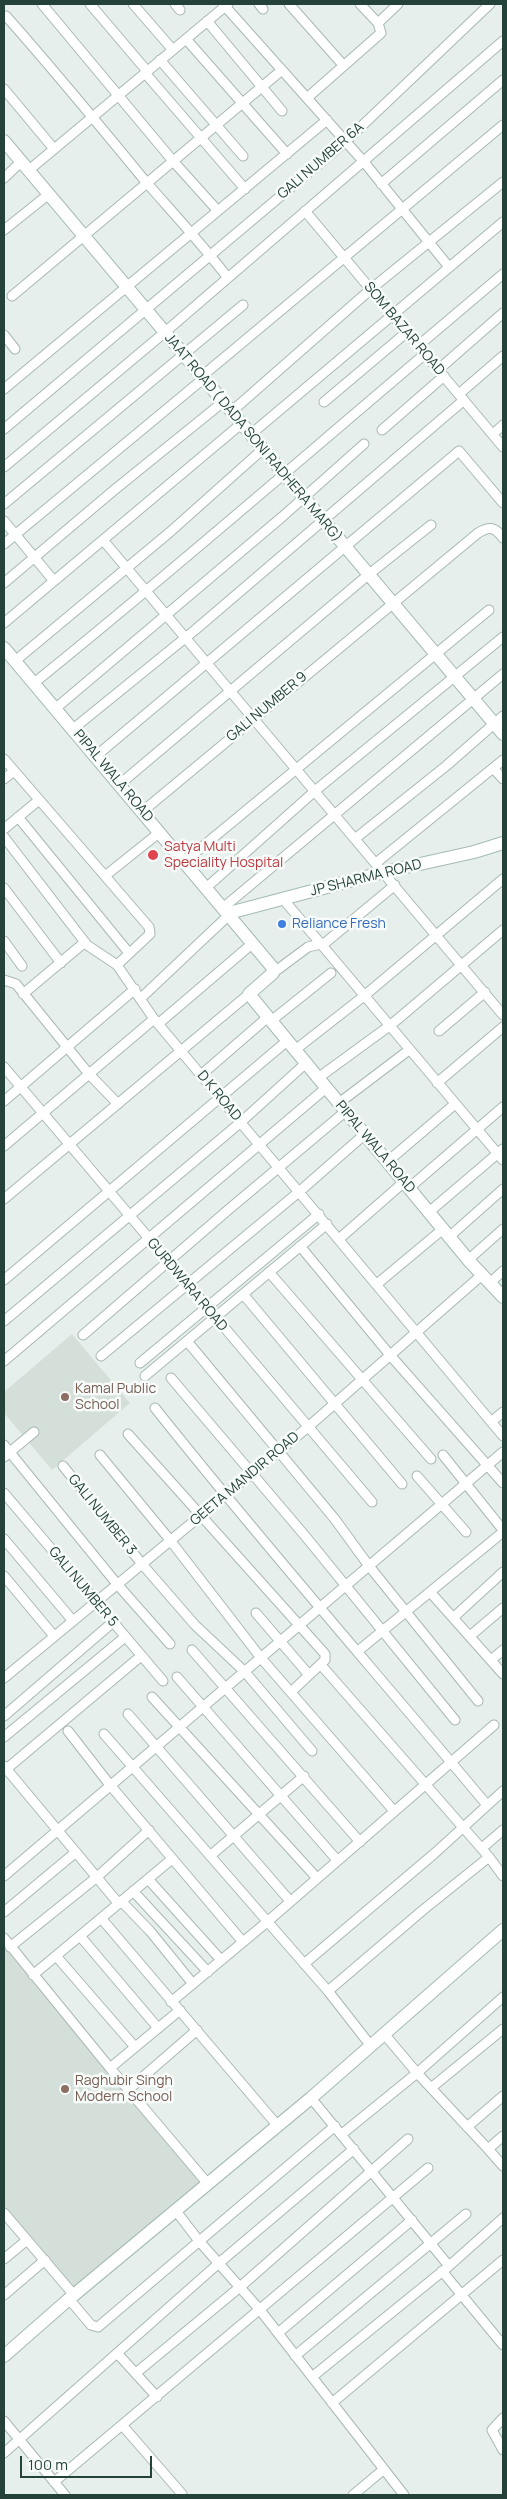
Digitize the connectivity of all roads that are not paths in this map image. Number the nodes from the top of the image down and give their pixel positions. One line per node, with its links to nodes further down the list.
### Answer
1 (42, 4): 22 (street)
2 (90, 4): 18 (street)
3 (133, 4): 14 (street)
4 (225, 4): 10 (street); 17 (street)
5 (289, 4): 16 (street)
6 (360, 4): 11 (street)
7 (397, 4): 11 (street)
8 (490, 4): 32 (street, GALI NUMBER 6A)
9 (6, 16): 26 (street)
10 (207, 21): 12 (street); 20 (street)
11 (378, 23): 16 (street)
12 (186, 39): 14 (street); 24 (street)
13 (503, 41): 37 (street)
14 (173, 50): 15 (street)
15 (160, 60): 18 (street); 28 (street)
16 (344, 66): 23 (street)
17 (282, 70): 20 (street); 23 (street)
18 (146, 72): 22 (street); 30 (street)
19 (503, 80): 42 (street)
20 (262, 87): 24 (street); 25 (street)
21 (4, 89): 33 (street)
22 (118, 96): 26 (street); 36 (street)
23 (307, 98): 27 (street)
24 (242, 104): 28 (street); 34 (street)
25 (282, 111)
26 (94, 116): 33 (street); 40 (street)
27 (327, 120): 32 (street); 34 (street)
28 (216, 125): 30 (street); 35 (street)
29 (503, 125): 45 (street)
30 (200, 138): 36 (street); 43 (street)
31 (4, 141): 38 (street, JAAT ROAD ( DADA SONI RADHERA MARG))
32 (346, 141): 37 (street); 53 (street, GALI NUMBER 6A)
33 (54, 149): 38 (street)
34 (287, 154): 43 (street)
35 (243, 156)
36 (173, 161): 40 (street); 46 (street)
37 (364, 162): 42 (street); 47 (street)
38 (26, 166): 39 (street); 44 (street, JAAT ROAD ( DADA SONI RADHERA MARG))
39 (4, 178)
40 (147, 182): 50 (street); 51 (street)
41 (503, 182): 52 (street)
42 (381, 184): 45 (street)
43 (244, 189): 46 (street)
44 (48, 194): 49 (street); 51 (street, JAAT ROAD ( DADA SONI RADHERA MARG))
45 (401, 210): 52 (street); 54 (street)
46 (218, 211): 50 (street)
47 (305, 211): 54 (street, SOM BAZAR ROAD); 57 (street)
48 (503, 222): 55 (street)
49 (4, 230)
50 (192, 232): 53 (street); 58 (street)
51 (84, 236): 58 (street, JAAT ROAD ( DADA SONI RADHERA MARG)); 60 (street)
52 (428, 242): 55 (street); 59 (street)
53 (211, 256): 57 (street); 62 (street, GALI NUMBER 6A)
54 (344, 257): 59 (street, SOM BAZAR ROAD); 74 (street)
55 (449, 267): 64 (street)
56 (503, 274): 68 (street)
57 (228, 278): 66 (street)
58 (127, 288): 62 (street, JAAT ROAD ( DADA SONI RADHERA MARG)); 75 (street)
59 (372, 289): 64 (street, SOM BAZAR ROAD); 78 (street)
60 (12, 296)
61 (243, 305): 71 (street)
62 (145, 311): 66 (street, JAAT ROAD ( DADA SONI RADHERA MARG)); 81 (street, GALI NUMBER 6A)
63 (503, 313): 73 (street)
64 (392, 314): 65 (street, SOM BAZAR ROAD); 83 (street)
65 (407, 332): 68 (street, SOM BAZAR ROAD); 77 (street)
66 (164, 333): 71 (street, JAAT ROAD ( DADA SONI RADHERA MARG)); 88 (street)
67 (4, 335): 69 (street)
68 (418, 346): 70 (street, SOM BAZAR ROAD)
69 (15, 349)
70 (425, 354): 73 (street, SOM BAZAR ROAD); 89 (street)
71 (183, 356): 74 (street, JAAT ROAD ( DADA SONI RADHERA MARG)); 92 (street)
72 (503, 357): 76 (street)
73 (441, 373): 76 (street, SOM BAZAR ROAD); 82 (street)
74 (202, 378): 78 (street, JAAT ROAD ( DADA SONI RADHERA MARG)); 96 (street)
75 (4, 389)
76 (461, 397): 84 (street, SOM BAZAR ROAD); 94 (street)
77 (324, 402)
78 (227, 407): 79 (street, JAAT ROAD ( DADA SONI RADHERA MARG)); 101 (street)
79 (241, 424): 83 (street, JAAT ROAD ( DADA SONI RADHERA MARG)); 98 (street)
80 (503, 425): 84 (street)
81 (4, 429)
82 (382, 430)
83 (250, 434): 87 (street, JAAT ROAD ( DADA SONI RADHERA MARG))
84 (493, 434): 86 (street, SOM BAZAR ROAD)
85 (364, 444): 90 (street)
86 (503, 447)
87 (263, 449): 89 (street, JAAT ROAD ( DADA SONI RADHERA MARG)); 102 (street)
88 (4, 466)
89 (284, 474): 90 (street, JAAT ROAD ( DADA SONI RADHERA MARG)); 106 (street)
90 (304, 498): 94 (street, JAAT ROAD ( DADA SONI RADHERA MARG)); 109 (street)
91 (503, 502): 100 (street)
92 (4, 504)
93 (4, 521): 96 (street)
94 (323, 521): 100 (street, JAAT ROAD ( DADA SONI RADHERA MARG)); 111 (street)
95 (430, 525): 103 (street)
96 (15, 535): 99 (street); 101 (street)
97 (503, 538): 107 (street, GALI NUMBER 9)
98 (104, 540): 102 (street); 104 (street)
99 (4, 544)
100 (346, 548): 103 (street, JAAT ROAD ( DADA SONI RADHERA MARG)); 116 (street)
101 (34, 557): 104 (street); 105 (street)
102 (127, 568): 106 (street); 115 (street)
103 (368, 575): 107 (street, JAAT ROAD ( DADA SONI RADHERA MARG)); 120 (street)
104 (54, 581): 110 (street)
105 (4, 583)
106 (147, 591): 109 (street); 119 (street)
107 (392, 604): 114 (street, JAAT ROAD ( DADA SONI RADHERA MARG)); 123 (street, GALI NUMBER 9)
108 (489, 610): 114 (street)
109 (166, 614): 111 (street); 122 (street)
110 (4, 623)
111 (186, 637): 116 (street); 125 (street)
112 (503, 637): 118 (street)
113 (4, 648): 115 (street, PIPAL WALA ROAD)
114 (435, 654): 118 (street, JAAT ROAD ( DADA SONI RADHERA MARG)); 130 (street)
115 (15, 660): 119 (street, PIPAL WALA ROAD)
116 (206, 663): 120 (street); 127 (street)
117 (503, 674): 121 (street)
118 (454, 677): 121 (street, JAAT ROAD ( DADA SONI RADHERA MARG)); 136 (street)
119 (34, 683): 122 (street, PIPAL WALA ROAD)
120 (231, 690): 123 (street); 135 (street)
121 (473, 700): 124 (street, JAAT ROAD ( DADA SONI RADHERA MARG)); 139 (street)
122 (56, 708): 125 (street, PIPAL WALA ROAD)
123 (254, 718): 130 (street); 138 (street, GALI NUMBER 9)
124 (499, 720): 126 (street, JAAT ROAD ( DADA SONI RADHERA MARG)); 144 (street)
125 (73, 729): 127 (street, PIPAL WALA ROAD)
126 (503, 734)
127 (96, 756): 135 (street, PIPAL WALA ROAD)
128 (4, 758): 132 (street)
129 (503, 760): 131 (street)
130 (296, 768): 136 (street); 146 (street)
131 (493, 768): 134 (street); 147 (street)
132 (14, 771): 133 (street); 137 (street)
133 (4, 779)
134 (503, 780)
135 (120, 784): 138 (street, PIPAL WALA ROAD)
136 (316, 790): 139 (street); 151 (street)
137 (39, 800): 140 (street); 148 (street)
138 (143, 812): 142 (street, PIPAL WALA ROAD)
139 (336, 814): 144 (street); 154 (street)
140 (18, 817): 141 (street); 161 (street)
141 (4, 829)
142 (160, 832): 146 (street, PIPAL WALA ROAD); 148 (street)
143 (4, 837): 158 (street, D K ROAD)
144 (356, 838): 147 (street)
145 (503, 843): 147 (street, JP SHARMA ROAD)
146 (185, 861): 151 (street, PIPAL WALA ROAD)
147 (380, 867): 150 (street); 153 (street, JP SHARMA ROAD)
148 (105, 876): 161 (street)
149 (503, 879): 156 (street)
150 (395, 885): 156 (street); 160 (street)
151 (207, 887): 154 (street, PIPAL WALA ROAD)
152 (4, 888): 162 (street)
153 (283, 899): 154 (street, JP SHARMA ROAD); 160 (street)
154 (227, 912): 159 (street, PIPAL WALA ROAD); 174 (street)
155 (503, 930): 164 (street)
156 (437, 936): 164 (street); 173 (street)
157 (4, 941): 165 (street)
158 (85, 942): 162 (street); 163 (street, D K ROAD)
159 (253, 943): 167 (street, PIPAL WALA ROAD); 177 (street)
160 (321, 945): 167 (street); 173 (street)
161 (129, 953): 163 (street)
162 (61, 963): 171 (street)
163 (117, 965): 169 (street, D K ROAD)
164 (462, 965): 170 (street); 178 (street)
165 (22, 966)
166 (331, 972): 176 (street)
167 (273, 973): 172 (street)
168 (4, 980): 171 (street)
169 (135, 990): 174 (street, D K ROAD); 182 (street)
170 (485, 992): 175 (street); 180 (street)
171 (23, 994): 182 (street)
172 (249, 994): 176 (street, PIPAL WALA ROAD); 184 (street)
173 (364, 996): 178 (street); 181 (street)
174 (140, 999): 177 (street, D K ROAD)
175 (503, 1015)
176 (269, 1019): 181 (street, PIPAL WALA ROAD); 188 (street)
177 (156, 1022): 184 (street, D K ROAD); 187 (street)
178 (389, 1026): 183 (street); 189 (street)
179 (503, 1027): 190 (street)
180 (439, 1031)
181 (291, 1045): 185 (street, PIPAL WALA ROAD); 192 (street)
182 (67, 1047): 187 (street); 191 (street)
183 (409, 1050): 190 (street); 196 (street)
184 (180, 1051): 188 (street, D K ROAD); 194 (street)
185 (306, 1063): 189 (street, PIPAL WALA ROAD); 199 (street)
186 (4, 1067): 191 (street, GURDWARA ROAD)
187 (89, 1074): 194 (street); 198 (street)
188 (201, 1075): 192 (street, D K ROAD)
189 (322, 1083): 196 (street, PIPAL WALA ROAD); 203 (street)
190 (437, 1083): 195 (street)
191 (20, 1087): 193 (street); 198 (street, GURDWARA ROAD)
192 (222, 1098): 199 (street, D K ROAD); 211 (street)
193 (4, 1101)
194 (118, 1104): 202 (street)
195 (455, 1104): 200 (street); 206 (street)
196 (342, 1107): 201 (street, PIPAL WALA ROAD); 207 (street)
197 (503, 1107): 200 (street)
198 (43, 1114): 202 (street, GURDWARA ROAD); 204 (street)
199 (241, 1122): 203 (street, D K ROAD); 215 (street)
200 (477, 1130): 205 (street); 208 (street)
201 (365, 1134): 206 (street, PIPAL WALA ROAD); 210 (street)
202 (69, 1145): 211 (street, GURDWARA ROAD); 212 (street)
203 (261, 1145): 207 (street, D K ROAD); 220 (street)
204 (4, 1146)
205 (502, 1154): 213 (street)
206 (387, 1162): 208 (street, PIPAL WALA ROAD)
207 (279, 1166): 210 (street, D K ROAD); 223 (street)
208 (406, 1185): 213 (street, PIPAL WALA ROAD); 219 (street)
209 (503, 1189): 218 (street)
210 (300, 1191): 214 (street, D K ROAD); 228 (street)
211 (109, 1192): 215 (street, GURDWARA ROAD); 227 (street)
212 (4, 1198)
213 (429, 1212): 218 (street, PIPAL WALA ROAD)
214 (319, 1214): 216 (street, D K ROAD); 232 (street)
215 (130, 1216): 220 (street, GURDWARA ROAD); 234 (street)
216 (327, 1224): 219 (street, D K ROAD); 221 (street)
217 (503, 1229): 222 (street)
218 (446, 1233): 222 (street, PIPAL WALA ROAD); 229 (street)
219 (339, 1238): 229 (street, D K ROAD)
220 (149, 1240): 223 (street, GURDWARA ROAD); 240 (street)
221 (300, 1246): 225 (street); 238 (street)
222 (468, 1260): 226 (street, PIPAL WALA ROAD)
223 (169, 1263): 228 (street, GURDWARA ROAD); 236 (street)
224 (503, 1271): 226 (street, GEETA MANDIR ROAD)
225 (269, 1272): 230 (street); 244 (street)
226 (487, 1278): 231 (street, PIPAL WALA ROAD); 235 (street, GEETA MANDIR ROAD)
227 (4, 1280)
228 (187, 1284): 232 (street, GURDWARA ROAD); 239 (street)
229 (376, 1284): 235 (street, D K ROAD)
230 (243, 1294): 233 (street); 245 (street)
231 (503, 1297)
232 (207, 1308): 233 (street, GURDWARA ROAD); 241 (street)
233 (215, 1317): 237 (street); 249 (street, GURDWARA ROAD)
234 (4, 1321)
235 (417, 1332): 238 (street, GEETA MANDIR ROAD); 248 (street, D K ROAD)
236 (84, 1335)
237 (188, 1340): 242 (street); 254 (street)
238 (390, 1355): 244 (street, GEETA MANDIR ROAD); 259 (street)
239 (101, 1356)
240 (4, 1361)
241 (140, 1363)
242 (145, 1376)
243 (171, 1378): 261 (street)
244 (362, 1379): 245 (street, GEETA MANDIR ROAD); 258 (street)
245 (334, 1404): 249 (street, GEETA MANDIR ROAD); 264 (street)
246 (155, 1408): 267 (street)
247 (503, 1412): 248 (street)
248 (491, 1422): 252 (street, D K ROAD)
249 (308, 1427): 254 (street, GEETA MANDIR ROAD); 268 (street, GURDWARA ROAD)
250 (34, 1432): 253 (street)
251 (128, 1434): 270 (street)
252 (503, 1436)
253 (6, 1451): 279 (street)
254 (278, 1452): 261 (street, GEETA MANDIR ROAD); 276 (street)
255 (503, 1452): 259 (street)
256 (100, 1455): 274 (street)
257 (443, 1455): 265 (street)
258 (431, 1459)
259 (488, 1465): 263 (street); 265 (street)
260 (63, 1466): 275 (street, GALI NUMBER 3)
261 (252, 1473): 267 (street, GEETA MANDIR ROAD); 280 (street)
262 (417, 1476): 269 (street)
263 (503, 1483)
264 (402, 1484)
265 (467, 1484): 269 (street); 271 (street)
266 (4, 1493): 282 (street, GALI NUMBER 5)
267 (224, 1496): 270 (street, GEETA MANDIR ROAD); 283 (street)
268 (372, 1502)
269 (442, 1504): 272 (street); 276 (street)
270 (200, 1516): 274 (street, GEETA MANDIR ROAD); 290 (street)
271 (503, 1531): 281 (street)
272 (466, 1532)
273 (4, 1539): 288 (street)
274 (170, 1540): 275 (street, GEETA MANDIR ROAD); 301 (street)
275 (142, 1564): 279 (street, GEETA MANDIR ROAD); 304 (street, GALI NUMBER 3)
276 (369, 1566): 280 (street); 285 (street)
277 (503, 1572): 287 (street)
278 (4, 1576): 292 (street)
279 (116, 1584): 282 (street, GEETA MANDIR ROAD); 296 (street)
280 (344, 1586): 283 (street); 291 (street)
281 (431, 1592): 285 (street); 287 (street)
282 (96, 1602): 288 (street, GEETA MANDIR ROAD); 289 (street, GALI NUMBER 5)
283 (320, 1606): 290 (street); 299 (street)
284 (503, 1608): 293 (street)
285 (406, 1612): 291 (street); 313 (street)
286 (256, 1613): 295 (street)
287 (454, 1618): 293 (street)
288 (73, 1621): 292 (street, GEETA MANDIR ROAD)
289 (113, 1622): 294 (street, GALI NUMBER 5); 316 (street)
290 (298, 1625): 295 (street); 303 (street)
291 (381, 1632): 299 (street); 317 (street)
292 (54, 1636): 308 (street, GEETA MANDIR ROAD)
293 (470, 1636): 302 (street)
294 (125, 1637): 300 (street, GALI NUMBER 5); 322 (street)
295 (280, 1641): 301 (street); 306 (street)
296 (170, 1644)
297 (192, 1650): 310 (street)
298 (503, 1650): 302 (street)
299 (358, 1652): 325 (street)
300 (141, 1656): 309 (street, GALI NUMBER 5); 327 (street)
301 (261, 1658): 304 (street); 311 (street)
302 (491, 1660): 305 (street)
303 (321, 1665): 306 (street); 329 (street)
304 (245, 1672): 310 (street); 324 (street, GALI NUMBER 3)
305 (503, 1674)
306 (309, 1675): 311 (street)
307 (177, 1677): 314 (street)
308 (4, 1678)
309 (163, 1681)
310 (226, 1688): 314 (street); 328 (street)
311 (291, 1692): 334 (street)
312 (152, 1697): 319 (street)
313 (478, 1701)
314 (204, 1707): 319 (street); 332 (street)
315 (128, 1714): 323 (street)
316 (4, 1716)
317 (455, 1720)
318 (494, 1725): 325 (street)
319 (179, 1727): 323 (street); 335 (street)
320 (68, 1731): 330 (street)
321 (104, 1734): 326 (street)
322 (4, 1737)
323 (155, 1747): 326 (street); 340 (street)
324 (312, 1751)
325 (451, 1762): 329 (street); 333 (street)
326 (133, 1766): 330 (street); 344 (street)
327 (5, 1769): 337 (street)
328 (304, 1776): 332 (street); 341 (street)
329 (426, 1784): 334 (street); 336 (street)
330 (110, 1785): 337 (street); 338 (street)
331 (503, 1791): 333 (street)
332 (281, 1797): 335 (street); 347 (street)
333 (487, 1805): 336 (street)
334 (394, 1811): 341 (street)
335 (259, 1815): 340 (street); 351 (street)
336 (464, 1827): 342 (street); 366 (street)
337 (57, 1830): 343 (street); 349 (street)
338 (149, 1830): 346 (street); 350 (street)
339 (503, 1830): 342 (street)
340 (233, 1836): 344 (street); 354 (street)
341 (360, 1842): 347 (street)
342 (482, 1848): 345 (street)
343 (76, 1852): 350 (street); 356 (street)
344 (210, 1856): 358 (street)
345 (489, 1857): 348 (street); 370 (street)
346 (172, 1858): 352 (street); 362 (street)
347 (337, 1860): 351 (street)
348 (503, 1874)
349 (4, 1876)
350 (97, 1876): 355 (street); 363 (street)
351 (316, 1878): 354 (street)
352 (148, 1879): 353 (street); 365 (street)
353 (133, 1891): 355 (street); 367 (street)
354 (290, 1901): 358 (street)
355 (120, 1902): 357 (street); 369 (street)
356 (4, 1912)
357 (101, 1918): 360 (street); 372 (street)
358 (267, 1922): 362 (street); 366 (street)
359 (503, 1930): 377 (street)
360 (80, 1936): 364 (street); 374 (street)
361 (4, 1938): 363 (street)
362 (243, 1942): 365 (street)
363 (10, 1946): 368 (street)
364 (56, 1956): 368 (street); 379 (street)
365 (221, 1960): 367 (street)
366 (304, 1964): 370 (street)
367 (208, 1972): 369 (street)
368 (33, 1975): 380 (street)
369 (193, 1984): 372 (street)
370 (328, 1991): 378 (street)
371 (503, 1997): 381 (street)
372 (171, 2002): 373 (street)
373 (180, 2010): 374 (street); 376 (street)
374 (158, 2028): 379 (street)
375 (503, 2029): 382 (street)
376 (198, 2030): 383 (street); 386 (street)
377 (385, 2034): 378 (street); 381 (street)
378 (371, 2046): 385 (street)
379 (135, 2047): 380 (street)
380 (110, 2068): 383 (street)
381 (417, 2073): 382 (street); 389 (street)
382 (431, 2088): 388 (street)
383 (128, 2090): 397 (street)
384 (503, 2096): 388 (street)
385 (311, 2098): 386 (street); 387 (street)
386 (277, 2125): 397 (street)
387 (335, 2126): 389 (street); 405 (street)
388 (467, 2127): 393 (street)
389 (342, 2134): 392 (street)
390 (503, 2136): 393 (street)
391 (408, 2139): 396 (street)
392 (354, 2149): 396 (street); 410 (street)
393 (488, 2149): 394 (street)
394 (503, 2166)
395 (428, 2168): 398 (street)
396 (371, 2170): 398 (street); 412 (street)
397 (208, 2184): 399 (street)
398 (393, 2197): 403 (street); 416 (street)
399 (176, 2211): 405 (street); 415 (street)
400 (466, 2214): 406 (street)
401 (5, 2218): 404 (street)
402 (503, 2218): 411 (street)
403 (412, 2220): 406 (street); 417 (street)
404 (27, 2240): 407 (street); 408 (street)
405 (199, 2241): 410 (street); 415 (street)
406 (430, 2243): 411 (street); 421 (street)
407 (4, 2260)
408 (44, 2260): 413 (street); 415 (street)
409 (503, 2260): 414 (street)
410 (219, 2263): 412 (street); 419 (street)
411 (445, 2269): 414 (street); 423 (street)
412 (240, 2287): 416 (street); 422 (street)
413 (4, 2295)
414 (462, 2295): 418 (street); 425 (street)
415 (72, 2297): 420 (street)
416 (260, 2310): 417 (street); 424 (street)
417 (278, 2333): 421 (street)
418 (503, 2345)
419 (117, 2353): 422 (street); 429 (street)
420 (4, 2356)
421 (295, 2356): 423 (street)
422 (136, 2373): 424 (street)
423 (312, 2377): 425 (street)
424 (156, 2397): 428 (street)
425 (332, 2403): 432 (street)
426 (503, 2418): 430 (street)
427 (4, 2421): 429 (street)
428 (122, 2425): 433 (street); 436 (street)
429 (19, 2439): 431 (street); 433 (street)
430 (503, 2450)
431 (4, 2453)
432 (383, 2470): 434 (street); 437 (street)
433 (54, 2482): 435 (street)
434 (400, 2494)
435 (65, 2495)
436 (182, 2495)
437 (353, 2495)

